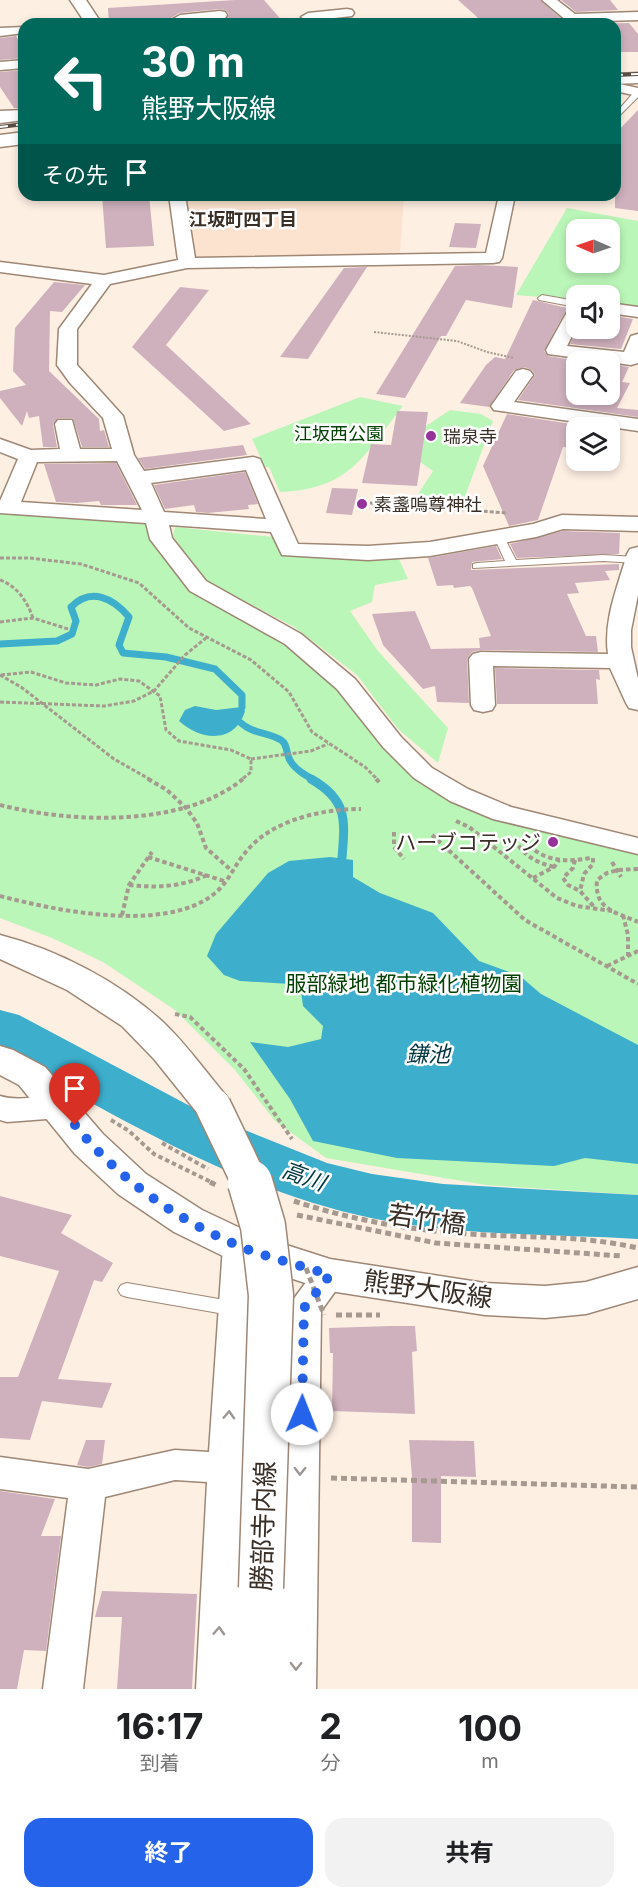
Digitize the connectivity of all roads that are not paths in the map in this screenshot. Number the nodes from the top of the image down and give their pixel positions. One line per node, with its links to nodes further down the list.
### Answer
1 (78, 0): 8 (main road)
2 (207, 0): 9 (street)
3 (549, 0): 11 (street)
4 (341, 4): 6 (street); 10 (street)
5 (614, 6): 7 (street)
6 (308, 16)
7 (633, 16)
8 (90, 18)
9 (222, 18)
10 (352, 18)
11 (572, 18)
12 (18, 30): 13 (street)
13 (0, 32)
14 (621, 62): 15 (main road)
15 (638, 62)
16 (18, 64): 17 (street)
17 (0, 66)
18 (638, 67): 19 (main road)
19 (621, 68)
20 (638, 78): 21 (main road)
21 (621, 79)
22 (638, 83): 23 (main road)
23 (621, 85)
24 (621, 88): 25 (street)
25 (638, 93): 28 (lane)
26 (18, 108): 27 (main road)
27 (0, 110)
28 (621, 111)
29 (18, 116): 30 (main road)
30 (0, 117)
31 (18, 130): 32 (main road)
32 (0, 132)
33 (18, 139): 34 (main road)
34 (0, 141)
35 (178, 201): 37 (street)
36 (506, 201): 37 (street)
37 (187, 263): 39 (street)
38 (0, 267): 39 (street)
39 (104, 280): 51 (street)
40 (542, 298): 41 (lane)
41 (566, 302)
42 (620, 310): 43 (street)
43 (638, 312)
44 (566, 330): 45 (street)
45 (638, 340)
46 (521, 367): 48 (street)
47 (65, 423): 50 (street)
48 (638, 425)
49 (0, 445): 52 (street)
50 (71, 455): 51 (street); 52 (street)
51 (124, 455): 53 (street)
52 (29, 456): 54 (street)
53 (138, 478): 55 (street); 57 (street)
54 (4, 507): 55 (street)
55 (156, 518): 57 (street); 65 (street)
56 (638, 524): 58 (street)
57 (280, 526): 58 (street)
58 (499, 537): 60 (lane)
59 (637, 557): 60 (lane); 62 (street)
60 (512, 564): 61 (lane)
61 (477, 566)
62 (619, 661): 63 (street); 64 (street)
63 (638, 703)
64 (483, 705)
65 (638, 846)
66 (0, 946): 80 (main road, 勝部寺内線, bridge)
67 (0, 1059): 69 (main road, 熊野大阪線)
68 (0, 1107): 69 (street)
69 (60, 1107): 70 (main road, 熊野大阪線)
70 (240, 1246): 72 (main road, 熊野大阪線); 74 (street)
71 (633, 1270): 72 (main road, 熊野大阪線)
72 (330, 1288): 81 (street, one-way to 81)
73 (127, 1290): 74 (lane)
74 (236, 1309): 75 (street, one-way to 74)
75 (226, 1468): 77 (street); 79 (street, one-way to 75)
76 (0, 1473): 77 (street)
77 (88, 1485): 78 (street)
78 (63, 1689)
79 (216, 1689)
80 (258, 1689)
81 (296, 1689)

